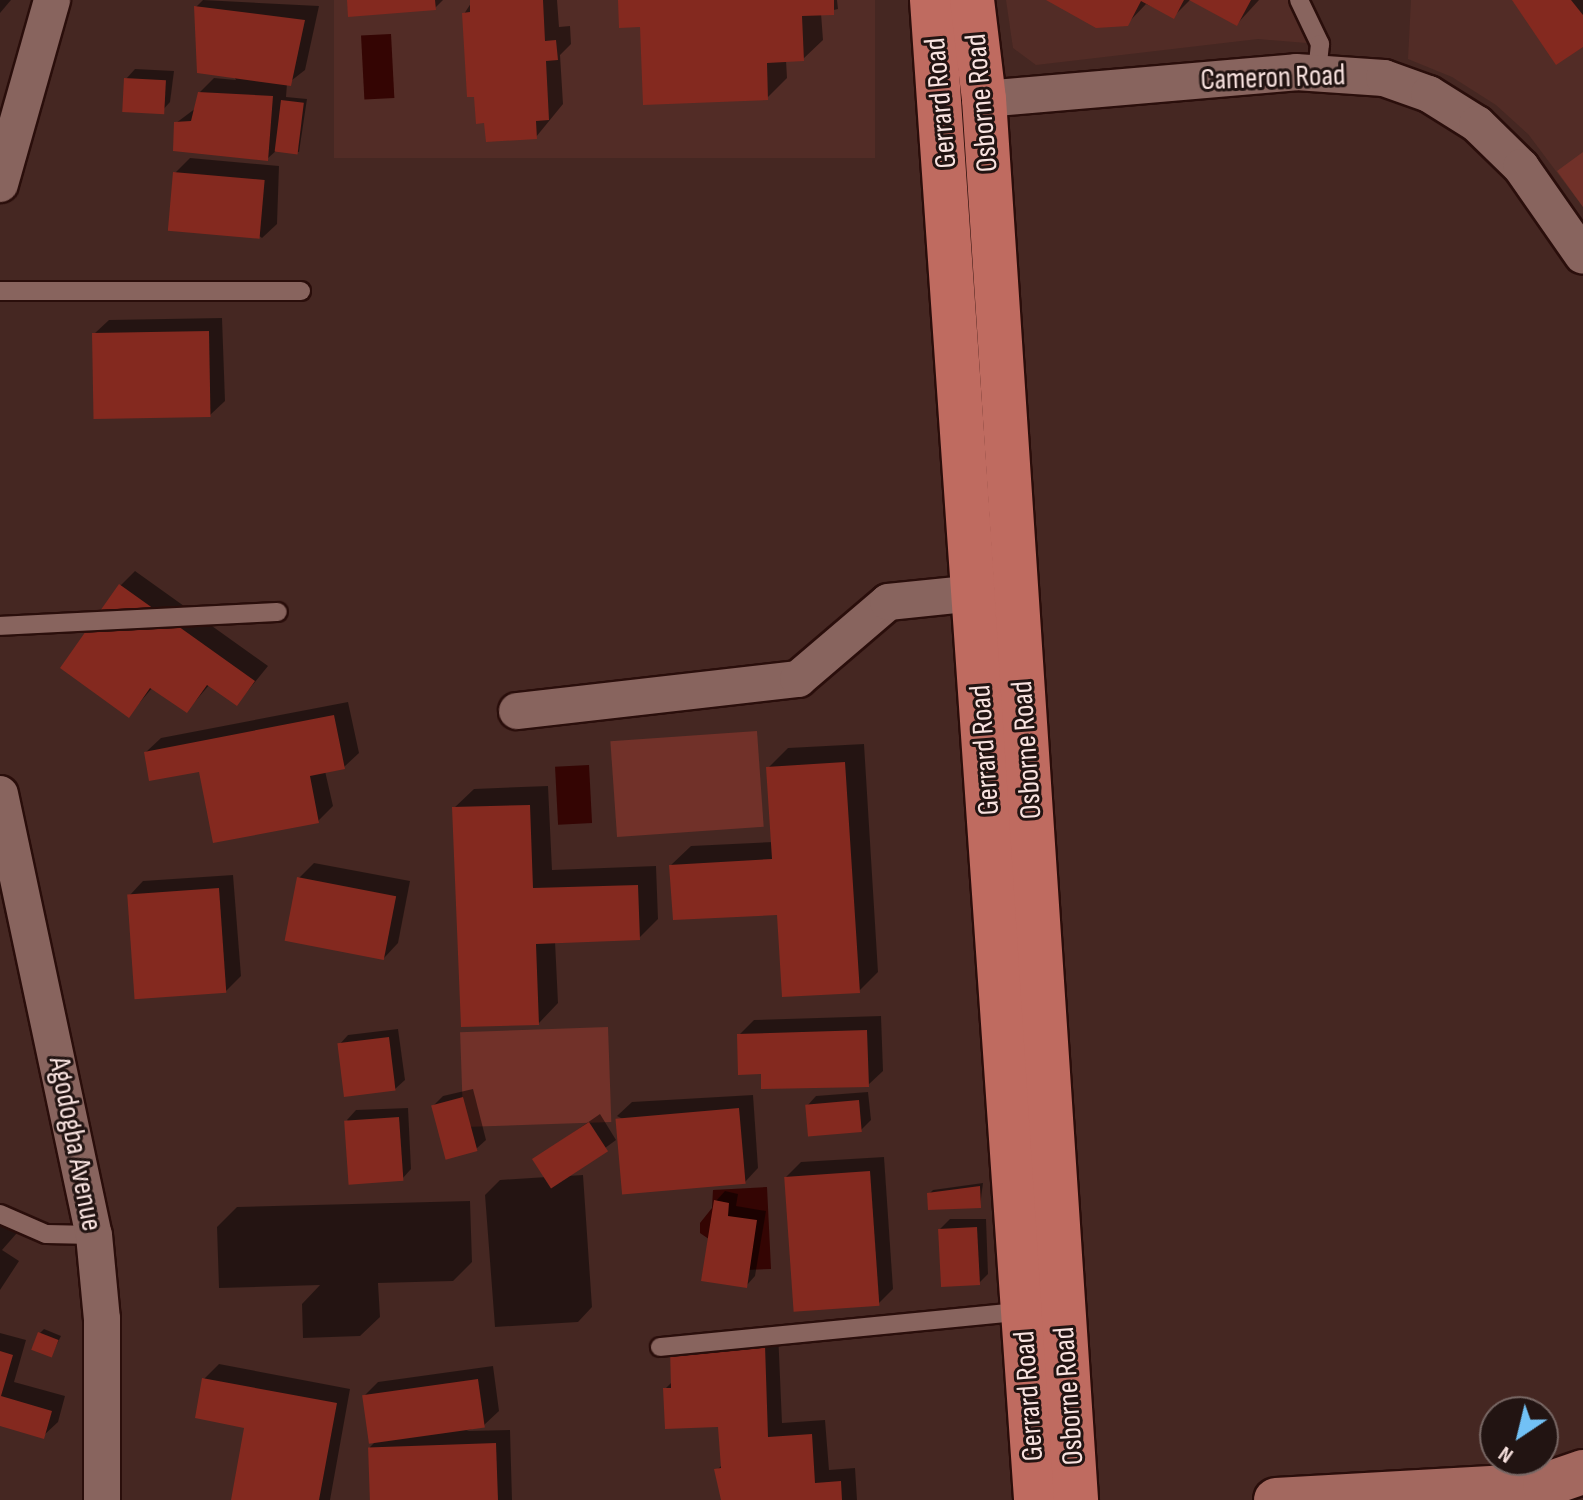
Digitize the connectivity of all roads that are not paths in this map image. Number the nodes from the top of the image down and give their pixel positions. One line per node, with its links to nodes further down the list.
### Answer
1 (52, 0): 7 (street)
2 (932, 0): 11 (main road, Gerrard Road)
3 (972, 0): 6 (main road, Osborne Road)
4 (1299, 0): 5 (lane)
5 (1317, 71): 6 (street, Cameron Road); 8 (street, Cameron Road)
6 (984, 99): 23 (main road, Osborne Road)
7 (0, 184)
8 (1583, 256)
9 (0, 291): 10 (lane)
10 (301, 291)
11 (975, 593): 14 (street); 18 (main road, Gerrard Road)
12 (278, 612): 13 (lane)
13 (0, 626)
14 (517, 711)
15 (0, 794): 17 (street, Agodogba Avenue)
16 (0, 1214): 17 (lane)
17 (94, 1235): 21 (street, Agodogba Avenue)
18 (1024, 1311): 19 (lane); 22 (main road, Gerrard Road)
19 (660, 1347)
20 (1583, 1473): 24 (street)
21 (102, 1500)
22 (1036, 1500)
23 (1076, 1500)
24 (1276, 1500)

